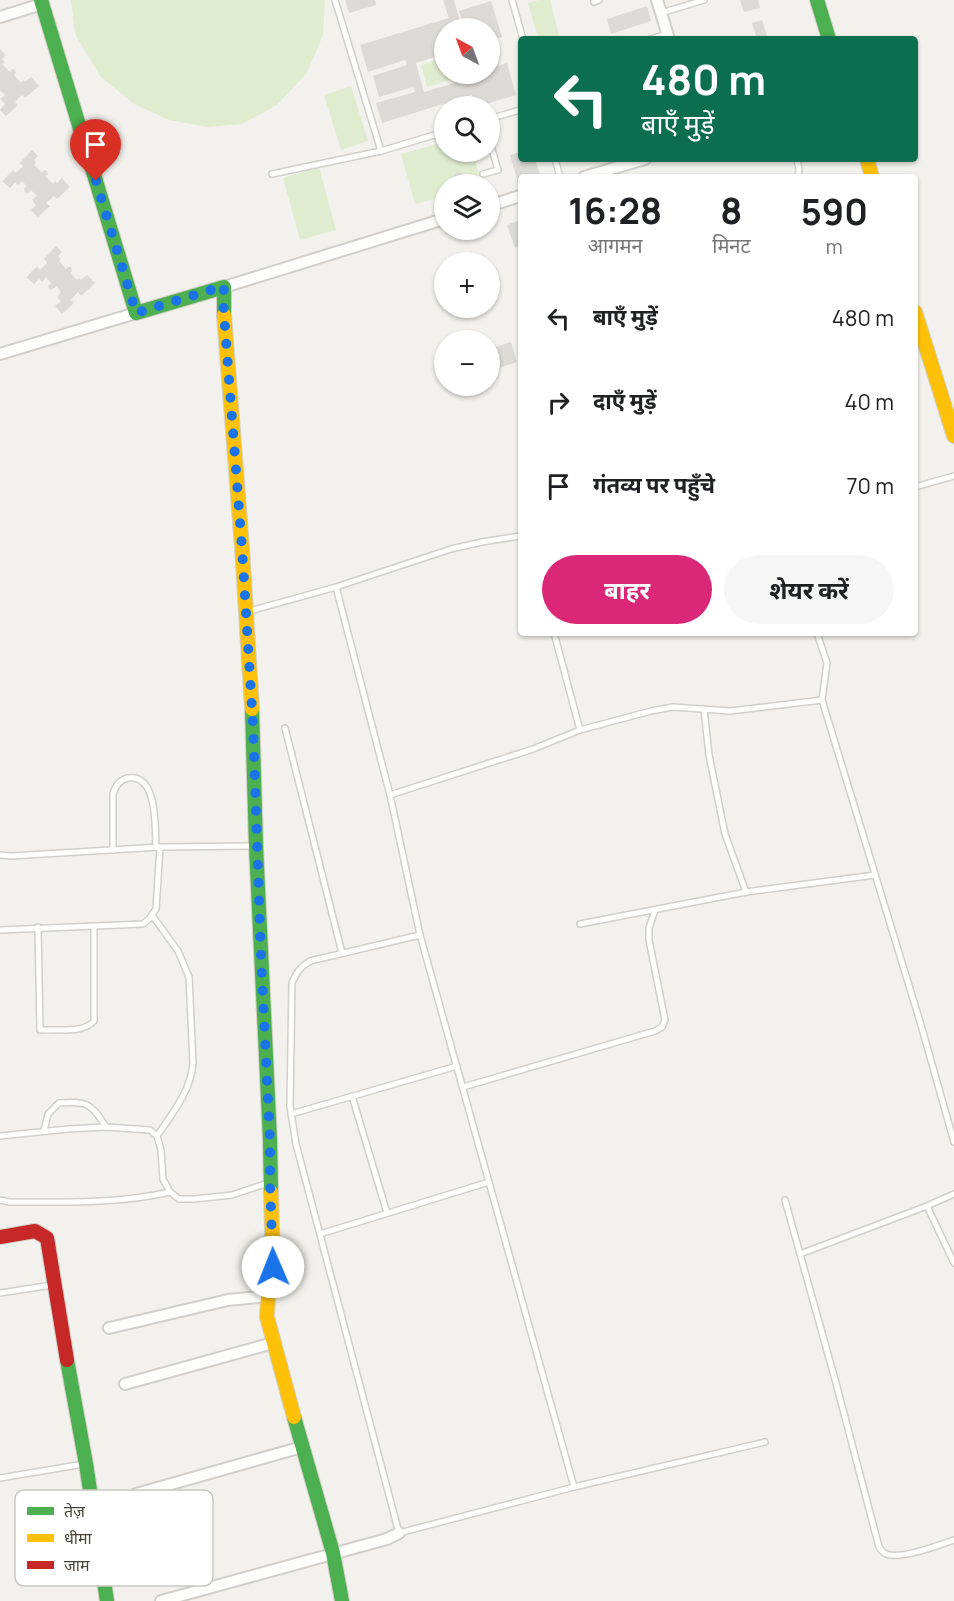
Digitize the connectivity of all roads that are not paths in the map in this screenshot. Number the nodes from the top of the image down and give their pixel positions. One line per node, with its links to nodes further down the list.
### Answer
1 (335, 0): 15 (lane)
2 (512, 0): 9 (lane)
3 (657, 0): 7 (street)
4 (704, 0): 7 (lane)
5 (817, 0): 11 (street)
6 (42, 2): 8 (street); 25 (street)
7 (661, 13): 10 (street)
8 (0, 17)
9 (522, 36)
10 (668, 36)
11 (828, 36)
12 (518, 111): 13 (lane)
13 (500, 116)
14 (434, 135): 15 (lane)
15 (381, 151): 18 (lane)
16 (496, 162): 19 (lane)
17 (635, 162): 20 (street)
18 (272, 174)
19 (483, 174)
20 (594, 174)
21 (518, 197): 22 (street)
22 (500, 202)
23 (434, 222): 24 (street)
24 (224, 286): 25 (street); 33 (street)
25 (136, 313): 27 (street)
26 (918, 322): 28 (street)
27 (0, 354)
28 (954, 436)
29 (954, 476): 30 (lane)
30 (918, 486)
31 (518, 536): 32 (lane)
32 (336, 587): 33 (lane); 40 (lane)
33 (245, 612): 41 (street)
34 (555, 636): 39 (lane)
35 (818, 636): 36 (lane)
36 (822, 700): 37 (lane); 45 (lane)
37 (704, 709): 39 (lane); 46 (lane)
38 (285, 728): 54 (lane)
39 (580, 730): 40 (lane)
40 (390, 795): 53 (lane)
41 (256, 846): 42 (lane); 65 (street)
42 (158, 847): 43 (lane); 43 (lane); 48 (lane)
43 (113, 850): 44 (lane)
44 (0, 855)
45 (875, 875): 46 (lane); 63 (lane)
46 (746, 892): 47 (lane)
47 (655, 910): 49 (lane); 56 (lane)
48 (152, 915): 51 (lane); 62 (lane)
49 (580, 924)
50 (38, 927): 51 (lane); 51 (lane); 52 (lane)
51 (94, 927)
52 (0, 930)
53 (420, 935): 54 (lane); 55 (lane)
54 (342, 953): 58 (lane)
55 (456, 1066): 56 (lane); 57 (lane)
56 (463, 1087): 64 (lane)
57 (352, 1096): 58 (lane); 71 (lane)
58 (291, 1114): 72 (lane)
59 (106, 1127): 60 (lane); 60 (lane); 62 (lane)
60 (44, 1131): 61 (lane)
61 (0, 1136)
62 (157, 1136): 66 (lane)
63 (954, 1142)
64 (489, 1182): 71 (lane); 86 (lane)
65 (270, 1183): 66 (lane); 78 (street)
66 (170, 1192): 68 (lane)
67 (954, 1194): 70 (lane)
68 (0, 1200)
69 (785, 1200): 74 (lane)
70 (927, 1206): 74 (lane); 75 (lane)
71 (387, 1213): 72 (lane)
72 (320, 1234): 89 (lane)
73 (0, 1237): 76 (street)
74 (800, 1254): 90 (lane)
75 (954, 1263)
76 (54, 1284): 77 (lane); 84 (street)
77 (0, 1293)
78 (268, 1296): 79 (street); 80 (street)
79 (109, 1328)
80 (273, 1343): 81 (street); 83 (street)
81 (125, 1384)
82 (765, 1442): 86 (lane)
83 (302, 1447): 88 (street); 91 (street)
84 (86, 1464): 85 (lane); 87 (street)
85 (0, 1478)
86 (574, 1487): 89 (lane)
87 (90, 1490)
88 (150, 1490)
89 (399, 1533): 91 (street)
90 (954, 1540)
91 (333, 1553): 94 (street); 95 (street)
92 (105, 1586): 93 (street)
93 (107, 1601)
94 (161, 1601)
95 (342, 1601)

